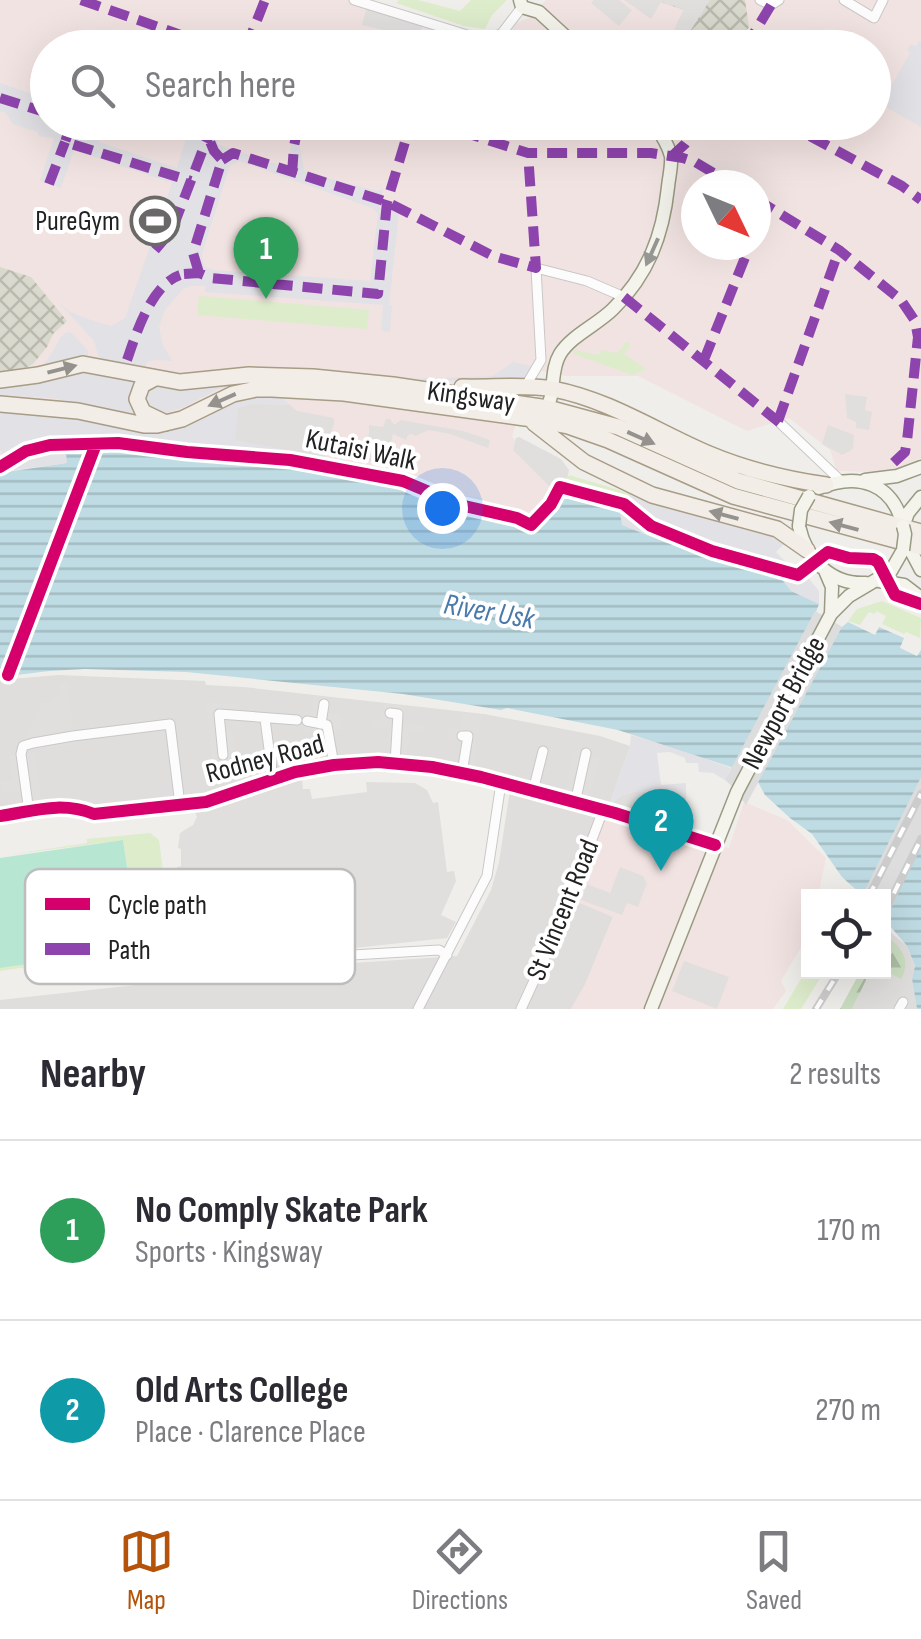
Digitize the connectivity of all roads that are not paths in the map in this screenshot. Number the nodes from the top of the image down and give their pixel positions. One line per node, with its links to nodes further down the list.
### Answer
1 (354, 0): 7 (street)
2 (760, 0): 3 (street)
3 (779, 0)
4 (844, 0): 5 (street)
5 (883, 0)
6 (521, 4): 8 (street); 9 (main road)
7 (457, 30)
8 (502, 30)
9 (558, 30)
10 (663, 140): 11 (main road, one-way to 11)
11 (624, 297): 12 (street); 13 (main road)
12 (541, 360): 13 (street); 17 (street)
13 (554, 376): 17 (main road); 19 (main road); 25 (main road)
14 (156, 378): 15 (main road, Kingsway, one-way to 14); 16 (main road, Kingsway); 22 (main road)
15 (0, 380)
16 (393, 385): 17 (main road); 19 (main road, Kingsway)
17 (525, 387)
18 (0, 404): 22 (main road, Kingsway)
19 (548, 408): 20 (main road); 27 (main road, Kingsway, one-way to 27)
20 (525, 418): 22 (main road, Kingsway, one-way to 22); 27 (main road, Kingsway); 29 (main road, one-way to 20)
21 (780, 423): 25 (street)
22 (167, 424)
23 (921, 467): 24 (main road)
24 (858, 481): 25 (main road); 28 (main road)
25 (834, 483): 29 (main road, bridge)
26 (921, 496): 28 (main road)
27 (770, 498): 28 (main road); 30 (main road, one-way to 27)
28 (907, 526): 30 (main road, bridge)
29 (807, 550): 31 (main road)
30 (912, 550): 32 (main road); 33 (main road, Newport Bridge)
31 (824, 570): 33 (main road); 35 (main road, Newport Bridge)
32 (921, 570)
33 (875, 582): 34 (main road); 35 (main road, Newport Bridge)
34 (921, 598)
35 (830, 617): 55 (main road, Newport Bridge)
36 (324, 704): 39 (street)
37 (390, 713): 44 (street)
38 (265, 719): 39 (street); 43 (street); 47 (street)
39 (322, 724): 45 (street)
40 (462, 736): 46 (street)
41 (543, 751): 49 (street)
42 (586, 754): 50 (street)
43 (223, 755)
44 (394, 763): 45 (street, Rodney Road); 46 (street, Rodney Road)
45 (334, 764): 47 (street, Rodney Road)
46 (462, 773): 48 (street, Rodney Road)
47 (272, 780): 51 (street, Rodney Road)
48 (502, 783): 49 (street, Rodney Road); 56 (street)
49 (533, 792): 50 (street, Rodney Road)
50 (574, 802): 52 (street, Rodney Road)
51 (180, 804): 53 (street, Rodney Road); 53 (street)
52 (603, 810): 55 (street, Rodney Road); 59 (street, St Vincent Road)
53 (28, 812): 54 (street, Rodney Road)
54 (0, 816)
55 (715, 845): 60 (main road, Newport Bridge)
56 (447, 955): 57 (street); 58 (street)
57 (355, 956)
58 (418, 1009)
59 (521, 1009)
60 (651, 1009)

